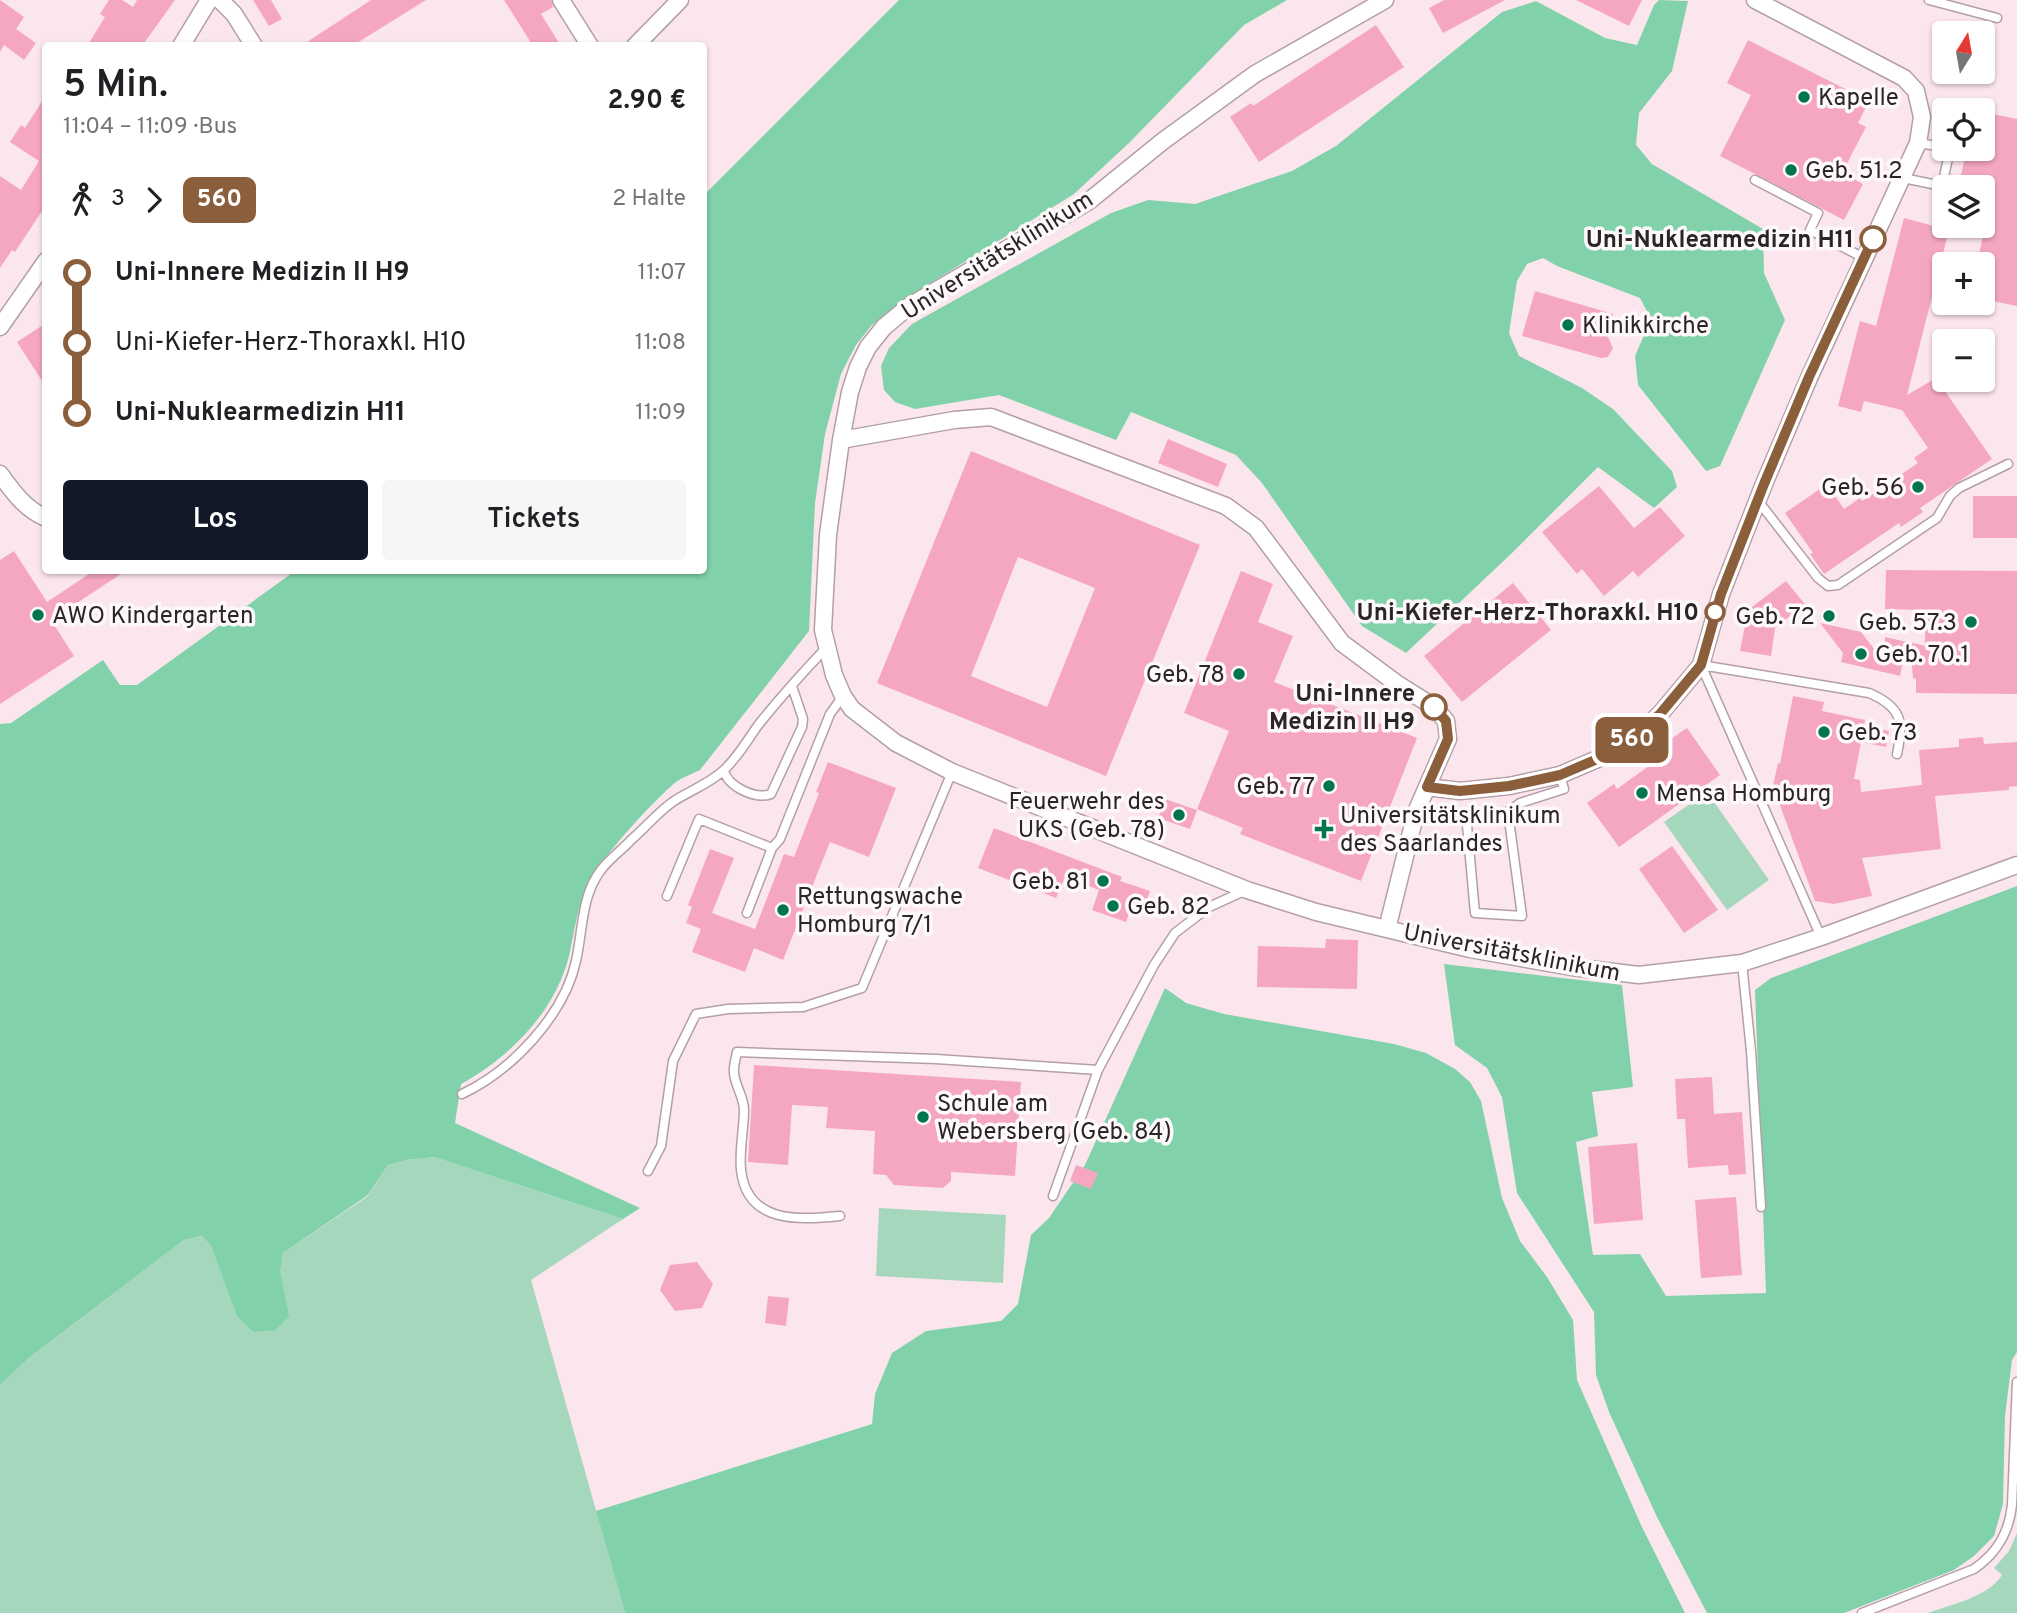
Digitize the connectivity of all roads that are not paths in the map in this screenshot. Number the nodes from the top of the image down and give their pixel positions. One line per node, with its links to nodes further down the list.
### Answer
1 (209, 0): 9 (street)
2 (220, 0): 10 (street)
3 (561, 0): 11 (street)
4 (680, 0): 12 (street)
5 (1385, 0): 21 (street, Universitätsklinikum)
6 (1755, 0): 13 (street)
7 (1929, 0): 8 (lane)
8 (1997, 18)
9 (183, 42)
10 (251, 42)
11 (587, 42)
12 (639, 42)
13 (1918, 142): 14 (lane); 16 (street)
14 (1932, 145)
15 (1947, 161): 16 (lane)
16 (1903, 178): 18 (street)
17 (1755, 180): 18 (lane)
18 (1865, 258): 24 (street)
19 (42, 267): 20 (street)
20 (0, 327)
21 (841, 440): 26 (street, Universitätsklinikum); 34 (street)
22 (2008, 464): 24 (lane)
23 (0, 474): 25 (street)
24 (1759, 502): 27 (street)
25 (42, 517)
26 (820, 654): 28 (lane); 29 (street, Universitätsklinikum)
27 (1701, 665): 30 (lane); 33 (street); 42 (lane)
28 (792, 686): 31 (lane); 31 (lane)
29 (843, 696): 32 (street, Universitätsklinikum); 36 (lane)
30 (1897, 754)
31 (724, 770): 45 (lane)
32 (952, 772): 38 (street, Universitätsklinikum); 46 (lane)
33 (1560, 775): 34 (street); 35 (lane)
34 (1427, 787): 41 (street)
35 (1508, 812): 35 (lane)
36 (772, 848): 39 (lane); 40 (lane)
37 (2017, 865): 42 (street, Universitätsklinikum)
38 (1247, 890): 41 (street, Universitätsklinikum); 44 (lane)
39 (667, 896)
40 (747, 913)
41 (1387, 929): 43 (street, Universitätsklinikum)
42 (1821, 937): 43 (street, Universitätsklinikum)
43 (1742, 963): 48 (lane)
44 (1098, 1070): 47 (lane); 49 (lane)
45 (462, 1094)
46 (648, 1171)
47 (1054, 1196)
48 (1761, 1208)
49 (840, 1216)
50 (2017, 1382): 51 (lane)
51 (1862, 1613)

